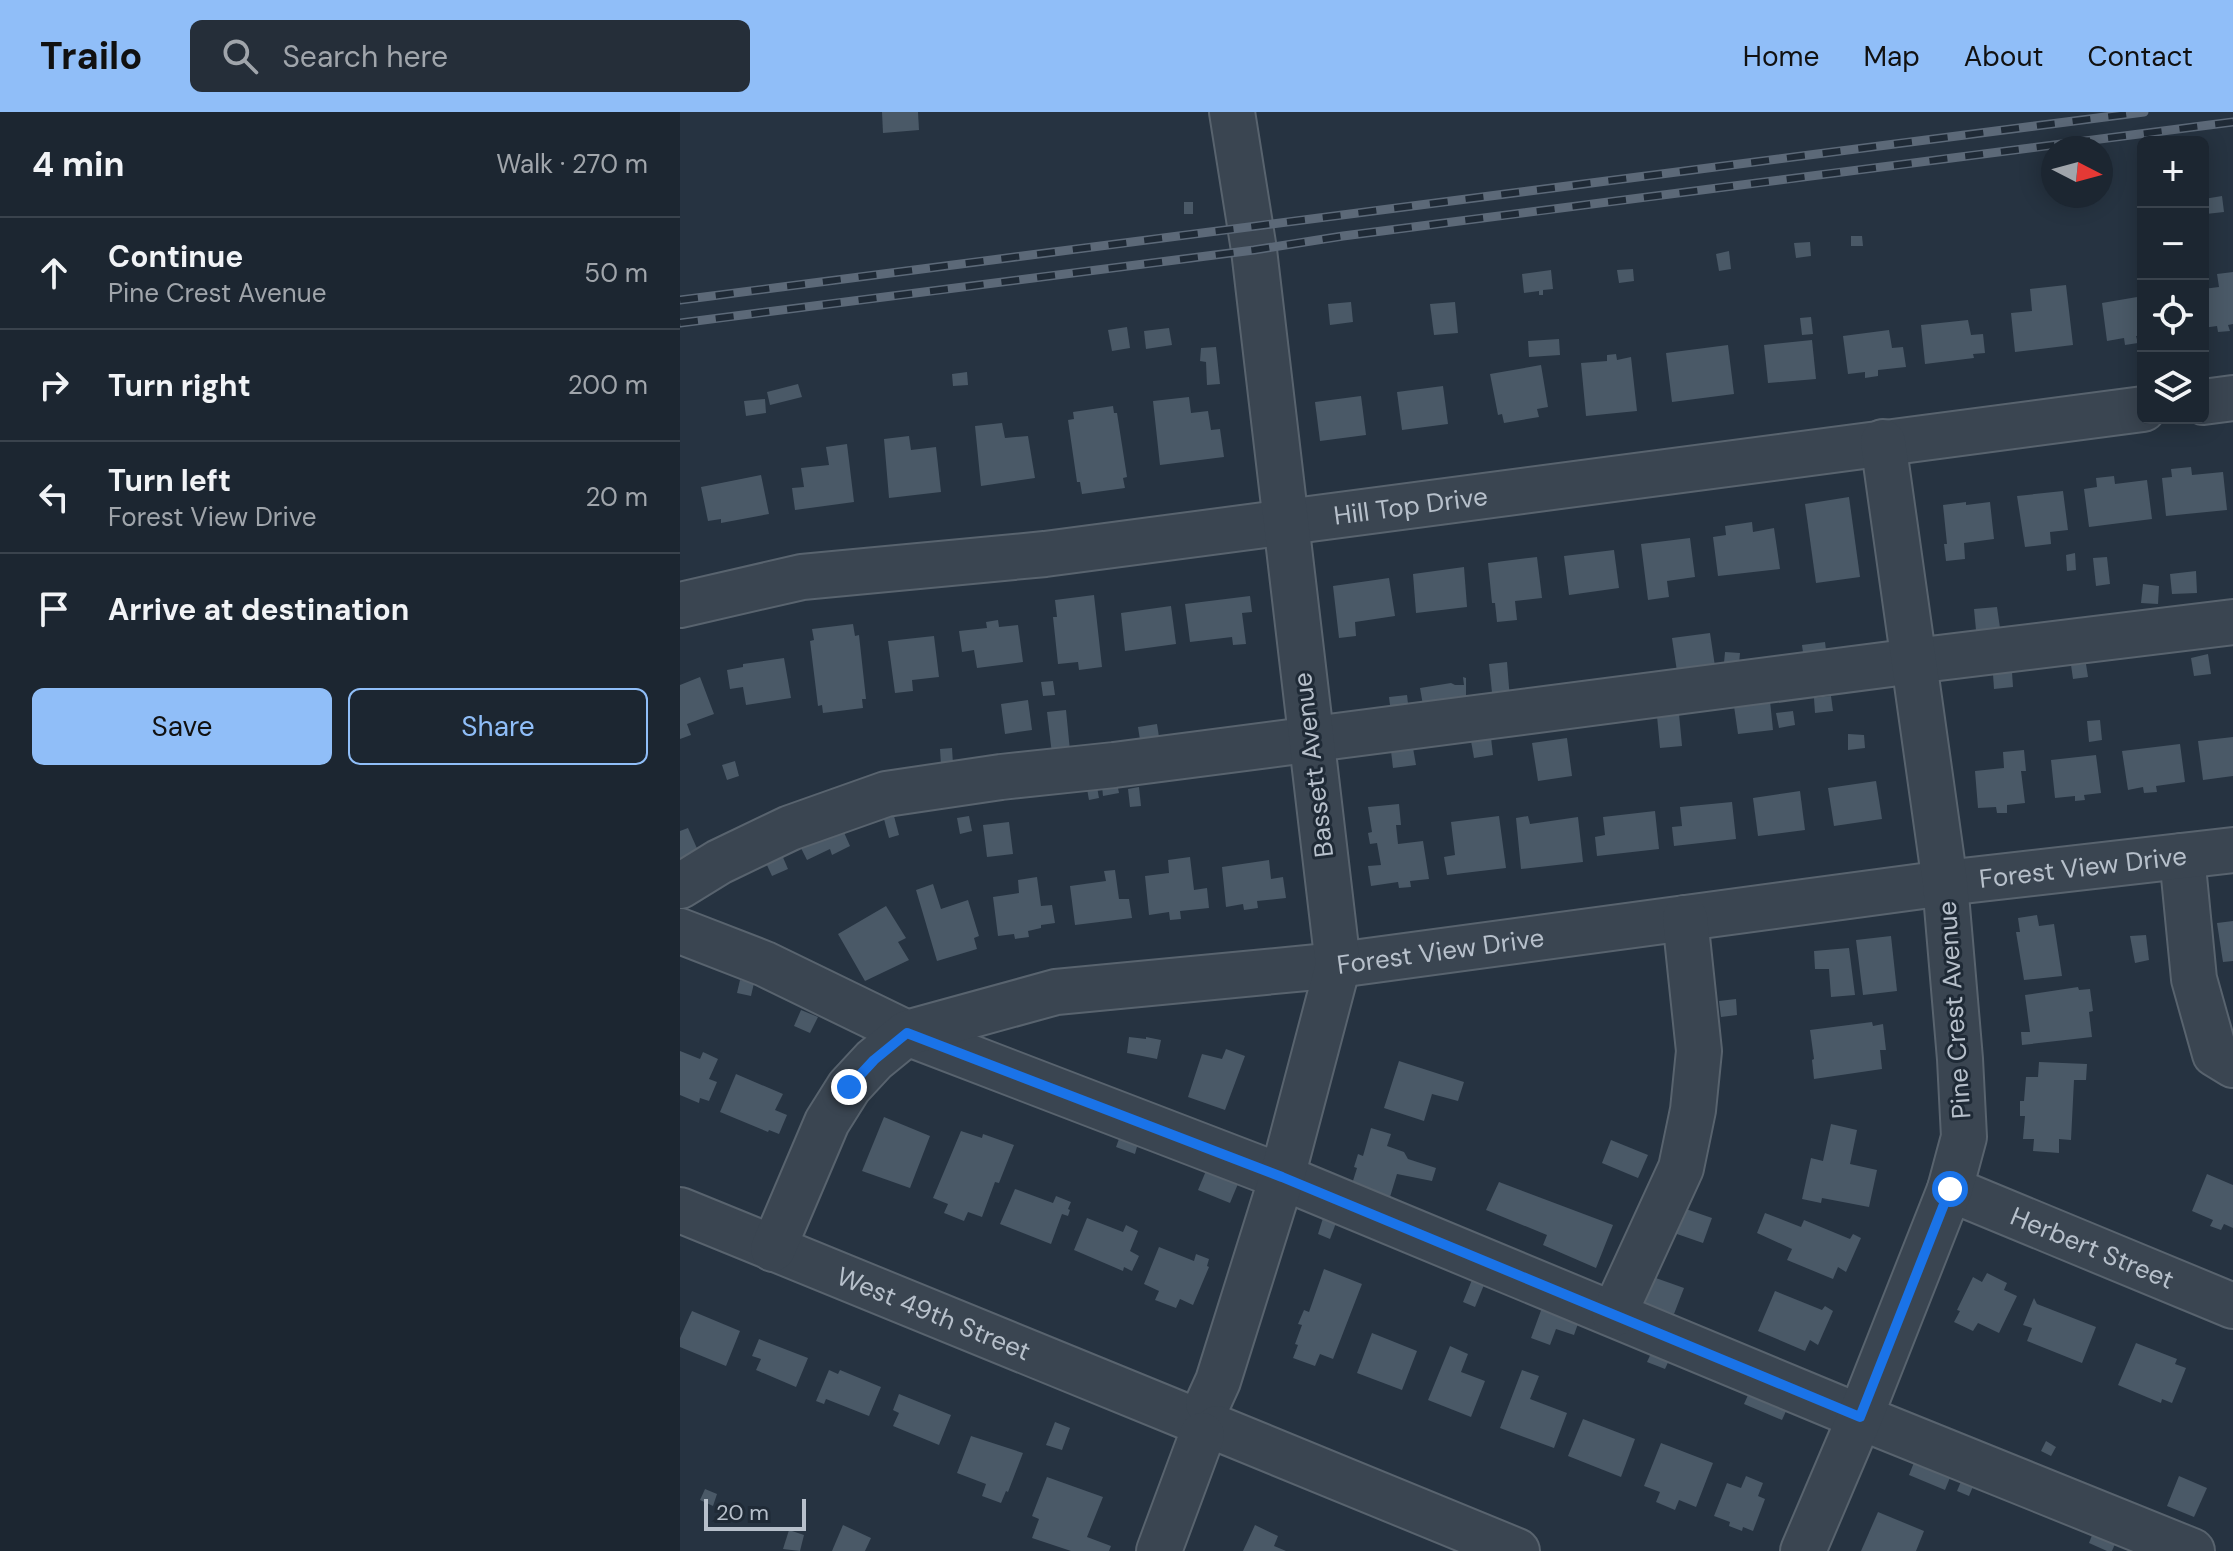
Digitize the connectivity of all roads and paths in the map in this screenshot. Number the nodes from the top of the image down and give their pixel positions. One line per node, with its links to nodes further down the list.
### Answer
1 (1232, 112): 6 (street, Bassett Avenue)
2 (2233, 398): 3 (street)
3 (2209, 401)
4 (2137, 410): 5 (street, Hill Top Drive)
5 (1883, 442): 6 (street, Hill Top Drive); 9 (street, Pine Crest Avenue)
6 (1285, 524): 7 (street, Hill Top Drive); 10 (street, Bassett Avenue)
7 (680, 605)
8 (2233, 622): 9 (street)
9 (1914, 661): 10 (street); 13 (street, Pine Crest Avenue)
10 (1310, 739): 14 (street); 17 (street, Bassett Avenue)
11 (2233, 850): 12 (street, Forest View Drive)
12 (2182, 856): 13 (street, Forest View Drive); 19 (street)
13 (1945, 883): 15 (street, Forest View Drive); 21 (street, Pine Crest Avenue)
14 (680, 886)
15 (1685, 918): 17 (street, Forest View Drive); 25 (street)
16 (680, 931): 18 (street)
17 (1338, 965): 18 (street, Forest View Drive); 20 (street, Bassett Avenue)
18 (907, 1033): 20 (street); 23 (street, Forest View Drive)
19 (2233, 1065)
20 (1282, 1177): 25 (street); 27 (street, Bassett Avenue)
21 (1950, 1189): 24 (street, Herbert Street); 26 (street, Pine Crest Avenue)
22 (680, 1210): 23 (street, West 49th Street)
23 (773, 1249): 27 (street, West 49th Street)
24 (2233, 1306)
25 (1614, 1314): 26 (street)
26 (1860, 1417): 30 (street, Pine Crest Avenue); 31 (street)
27 (1203, 1421): 28 (street, Bassett Avenue); 29 (street, West 49th Street)
28 (1159, 1551)
29 (1517, 1551)
30 (1803, 1551)
31 (2192, 1551)

